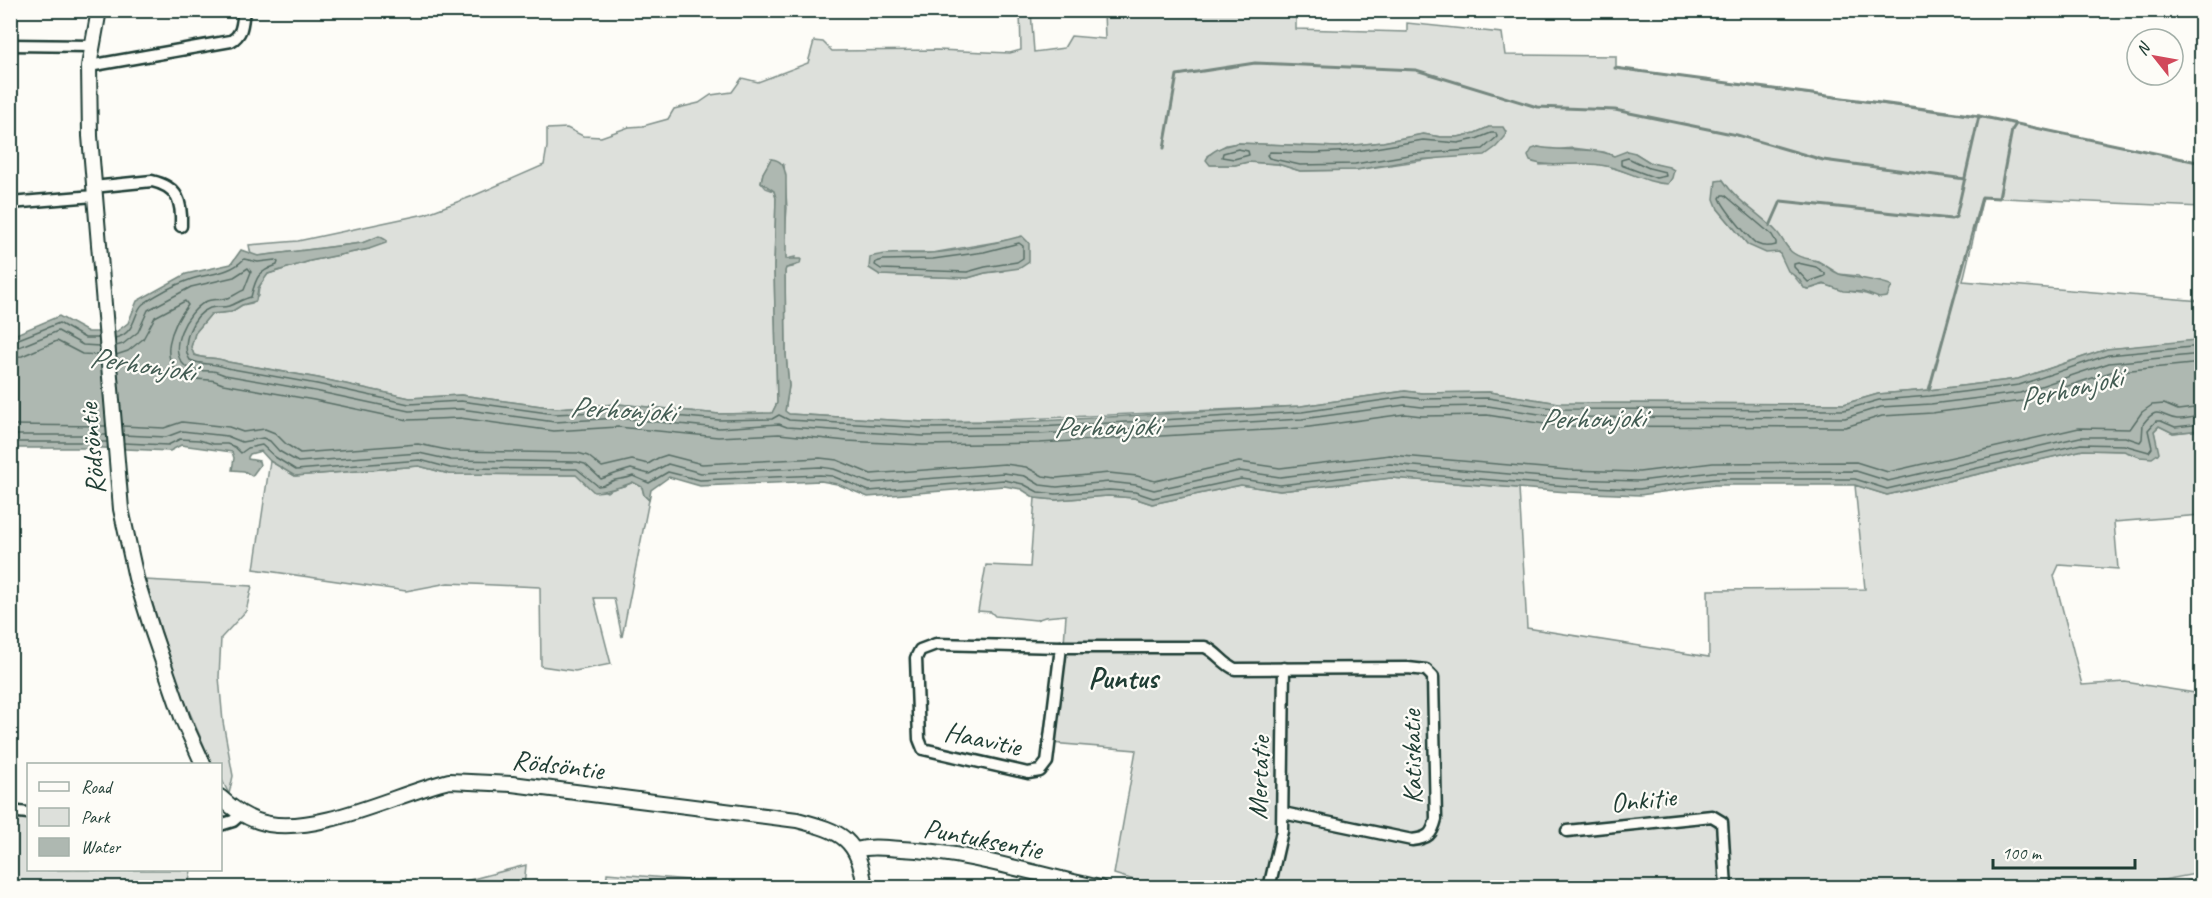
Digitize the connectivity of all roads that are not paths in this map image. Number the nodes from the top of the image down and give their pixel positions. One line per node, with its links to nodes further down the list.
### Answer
1 (99, 10): 4 (street, Rödsöntie)
2 (244, 10): 5 (street)
3 (10, 45): 4 (street)
4 (91, 46): 5 (street, Rödsöntie)
5 (89, 66): 6 (street, Rödsöntie)
6 (94, 191): 7 (street); 8 (street); 11 (street, Rödsöntie)
7 (10, 202)
8 (181, 226)
9 (1061, 646): 9 (street, Haavitie); 10 (street, Haavitie)
10 (1284, 668): 15 (street, Mertatie); 15 (street, Katiskatie)
11 (202, 763)
12 (222, 799): 16 (street, Rödsöntie)
13 (10, 811): 14 (street)
14 (27, 813)
15 (1282, 813): 23 (street, Mertatie)
16 (241, 814): 17 (street); 19 (street, Rödsöntie)
17 (222, 824)
18 (1567, 831): 24 (street, Onkitie)
19 (856, 850): 21 (street); 22 (street, Puntuksentie)
20 (2202, 885): 25 (street)
21 (865, 888)
22 (1100, 888)
23 (1269, 888)
24 (1726, 888)
25 (2189, 888)

